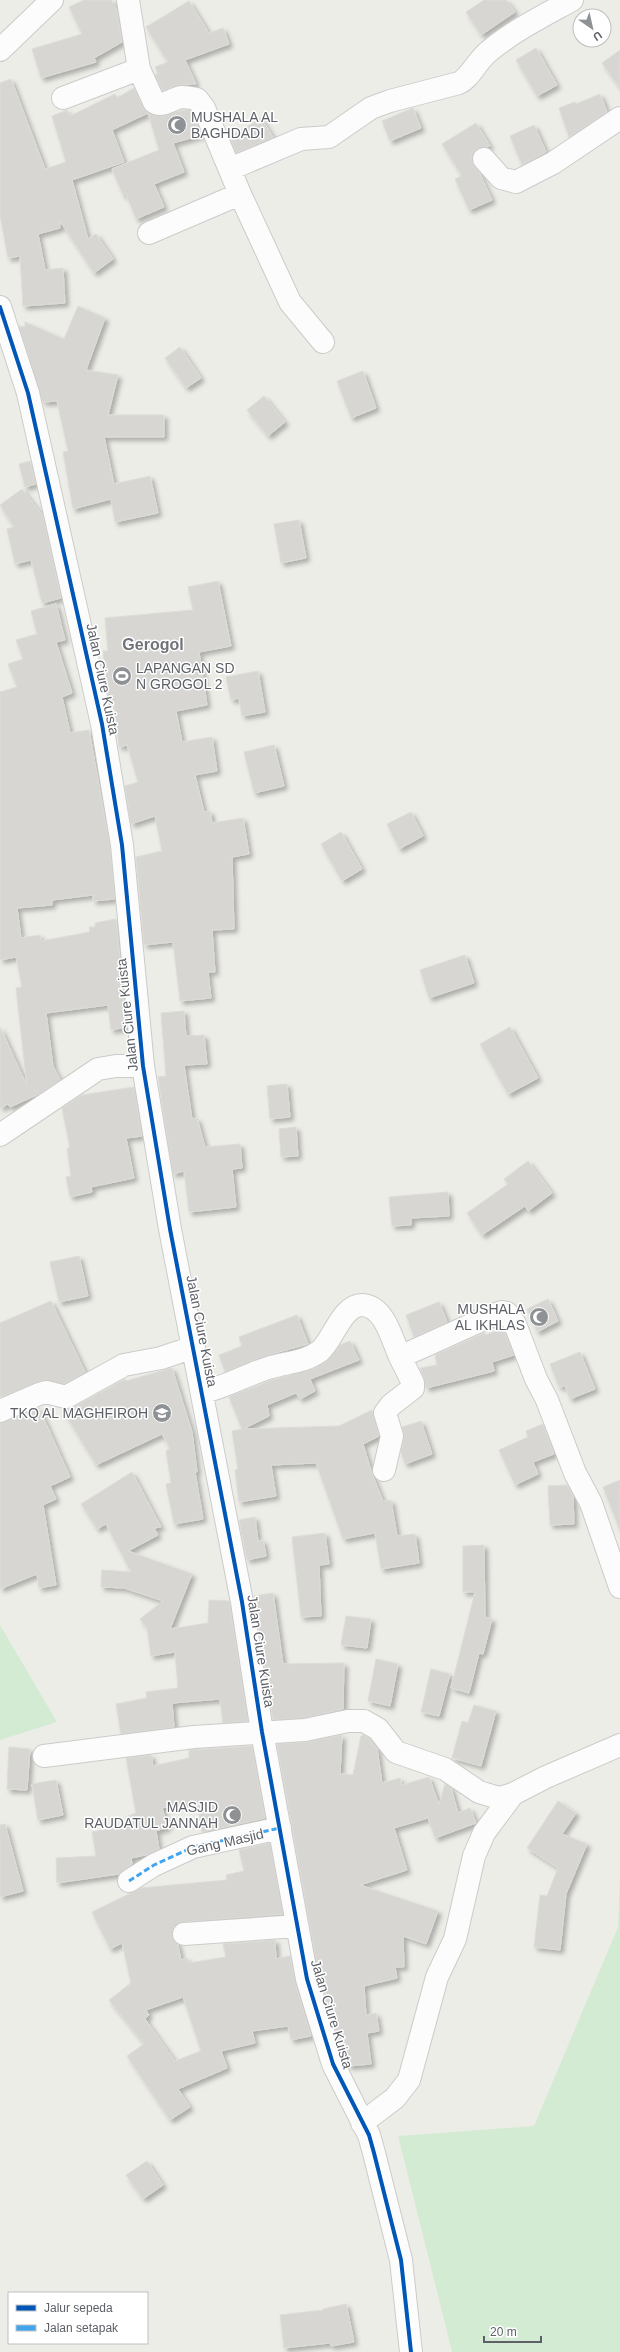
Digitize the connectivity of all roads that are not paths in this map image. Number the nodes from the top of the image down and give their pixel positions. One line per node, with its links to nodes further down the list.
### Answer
1 (52, 0): 4 (street)
2 (128, 0): 5 (street)
3 (572, 0): 9 (street)
4 (0, 50)
5 (139, 69): 6 (street); 9 (street)
6 (63, 98)
7 (620, 118): 8 (street)
8 (484, 159)
9 (230, 169): 10 (street)
10 (240, 194): 11 (street); 13 (street)
11 (149, 233)
12 (0, 307): 14 (street, Jalan Ciure Kuista)
13 (323, 342)
14 (143, 1066): 15 (street); 16 (street, Jalan Ciure Kuista)
15 (0, 1135)
16 (194, 1347): 18 (street, Jalan Ciure Kuista); 19 (street)
17 (400, 1356): 18 (street); 20 (street); 21 (street)
18 (203, 1392): 23 (street, Jalan Ciure Kuista)
19 (0, 1411)
20 (384, 1470)
21 (612, 1541): 22 (street)
22 (620, 1587)
23 (262, 1732): 25 (street); 26 (street); 27 (street, Jalan Ciure Kuista)
24 (620, 1745): 26 (street)
25 (44, 1756)
26 (513, 1794): 31 (street)
27 (280, 1828): 28 (street, Gang Masjid); 29 (street, Jalan Ciure Kuista)
28 (129, 1881)
29 (297, 1926): 30 (street); 31 (street, Jalan Ciure Kuista)
30 (184, 1934)
31 (362, 2123): 32 (street, Jalan Ciure Kuista)
32 (412, 2352)

